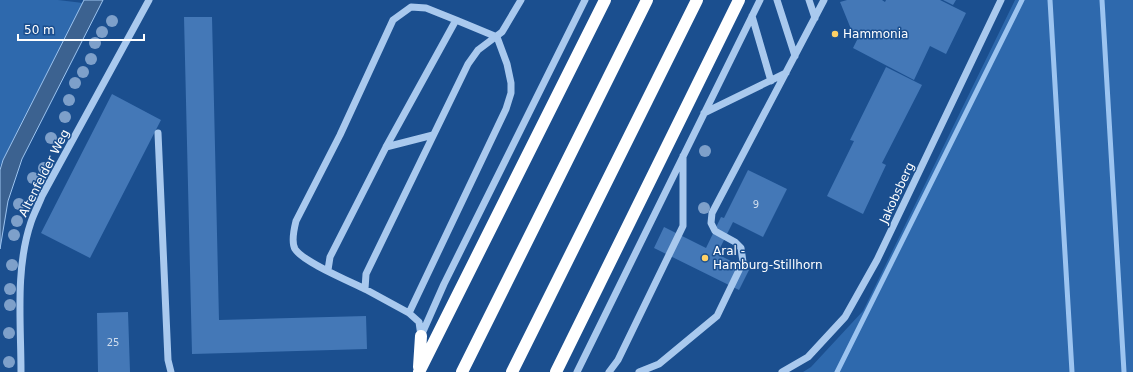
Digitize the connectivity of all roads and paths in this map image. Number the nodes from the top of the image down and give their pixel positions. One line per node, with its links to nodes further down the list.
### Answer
1 (149, 0): 29 (street, Altenfelder Weg)
2 (521, 0): 16 (street)
3 (585, 0): 28 (street)
4 (605, 0): 31 (highway)
5 (647, 0): 32 (highway)
6 (697, 0): 33 (highway)
7 (739, 0): 34 (highway)
8 (760, 0): 13 (street)
9 (777, 0): 17 (street)
10 (809, 0): 14 (street)
11 (824, 0): 14 (street)
12 (1001, 0): 38 (street, Jakobsberg)
13 (752, 16): 19 (street); 20 (street)
14 (814, 18): 17 (street)
15 (456, 20): 16 (street); 23 (street); 25 (street)
16 (497, 37): 22 (street); 27 (street)
17 (795, 56): 18 (street)
18 (786, 73): 19 (street); 37 (street)
19 (771, 81): 20 (street)
20 (704, 113): 24 (street)
21 (158, 133): 30 (street)
22 (433, 134): 23 (street); 26 (street)
23 (386, 147): 25 (street)
24 (683, 154): 35 (street); 36 (street)
25 (328, 270): 26 (street)
26 (365, 289): 27 (street)
27 (409, 313): 28 (street)
28 (421, 336): 31 (highway)
29 (22, 372)
30 (171, 372)
31 (419, 372)
32 (462, 372)
33 (512, 372)
34 (556, 372)
35 (577, 372)
36 (609, 372)
37 (639, 372)
38 (782, 372)

